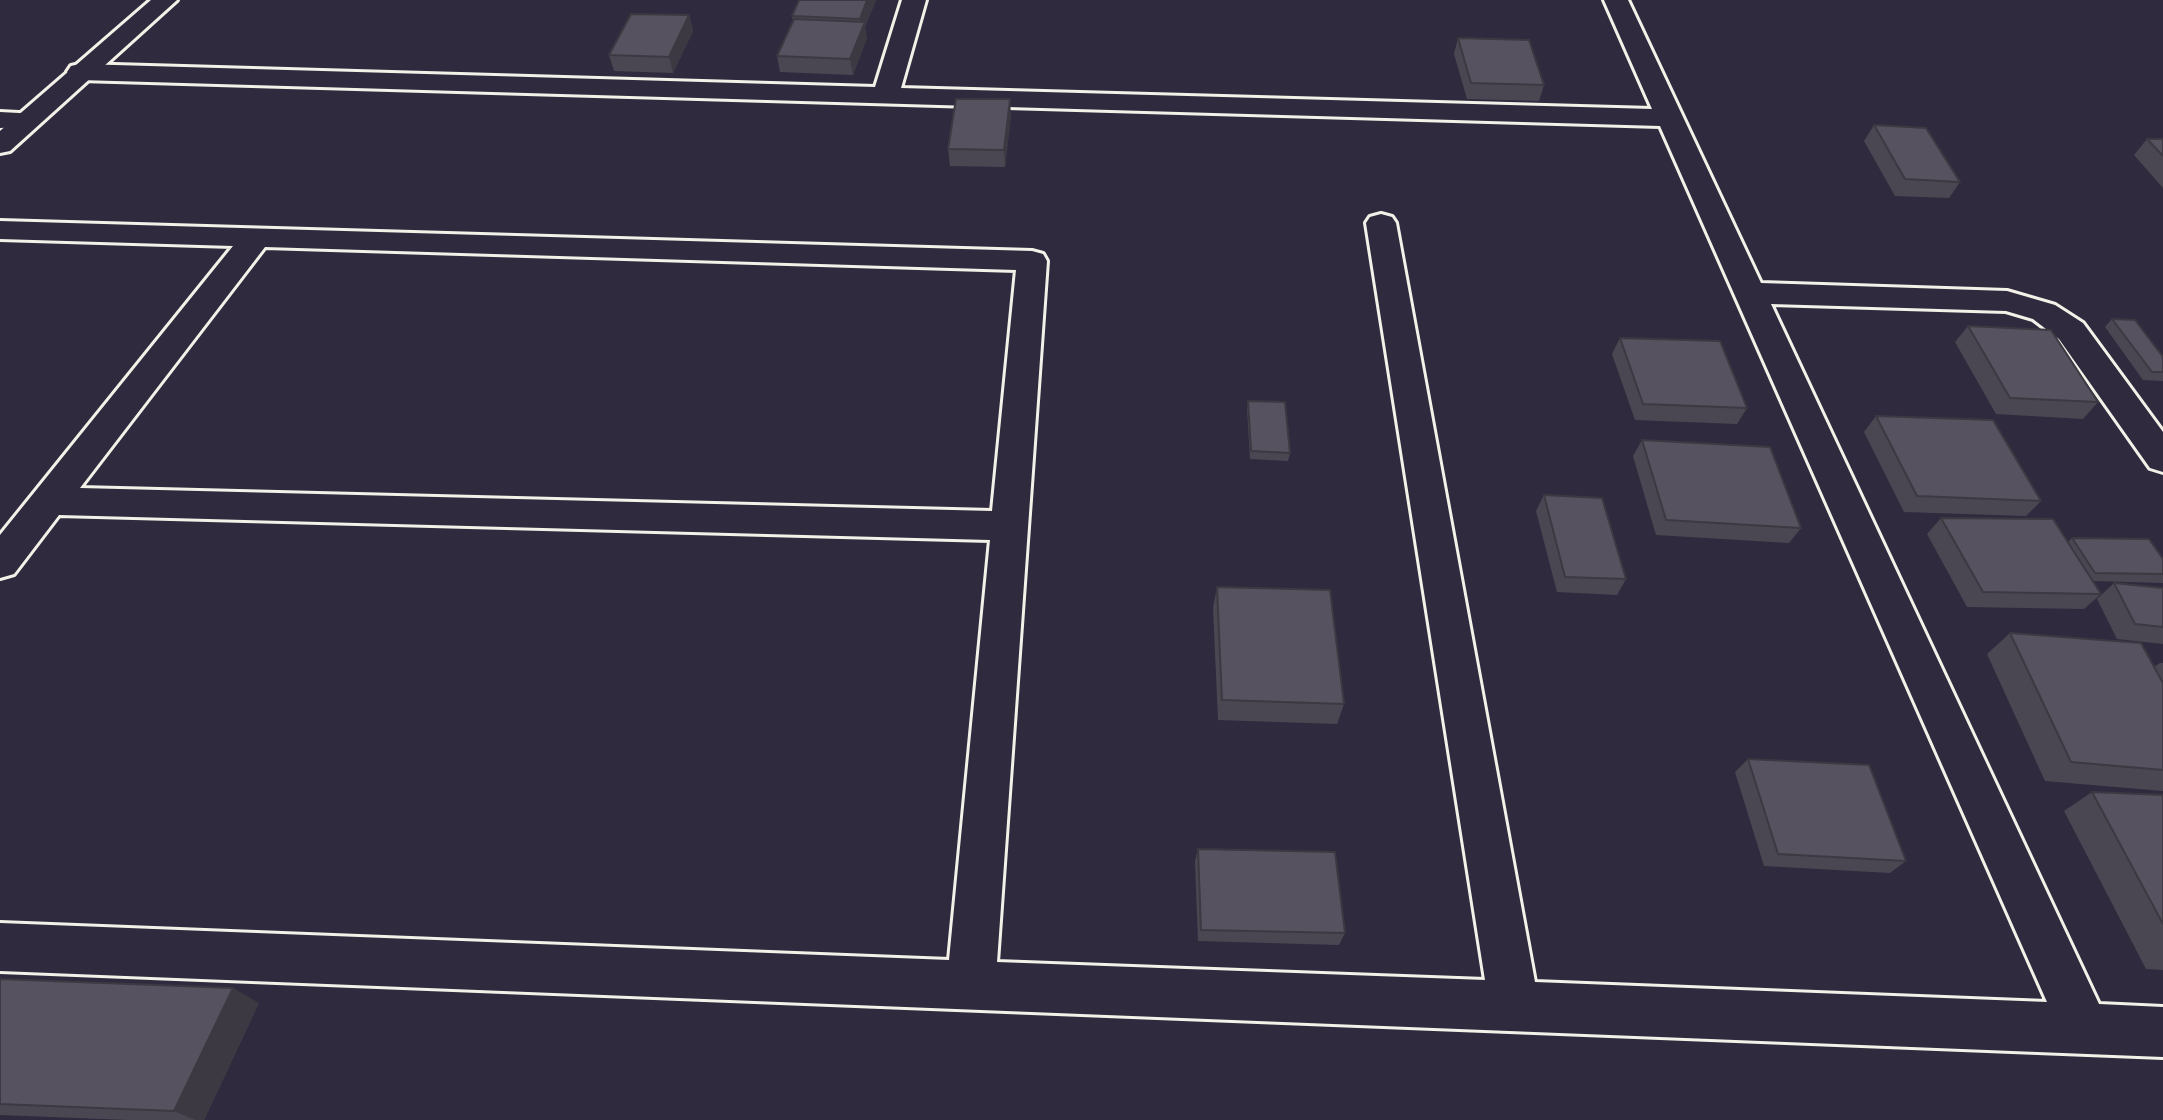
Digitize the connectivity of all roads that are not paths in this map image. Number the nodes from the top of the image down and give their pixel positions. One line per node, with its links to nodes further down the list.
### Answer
1 (165, 0): 4 (street)
2 (914, 0): 5 (street)
3 (1616, 0): 6 (street)
4 (80, 72): 5 (street); 7 (street)
5 (887, 93): 6 (street)
6 (1670, 118): 12 (street)
7 (13, 120): 8 (street)
8 (0, 145)
9 (1381, 223): 19 (street)
10 (0, 229): 11 (street)
11 (257, 237): 14 (street); 15 (street)
12 (1750, 293): 13 (street); 20 (street)
13 (2163, 459)
14 (49, 501): 15 (street); 16 (street)
15 (1010, 526): 18 (street)
16 (0, 563)
17 (0, 947): 18 (street)
18 (971, 985): 19 (street)
19 (1514, 1006): 20 (street)
20 (2084, 1028): 21 (street)
21 (2163, 1032)

